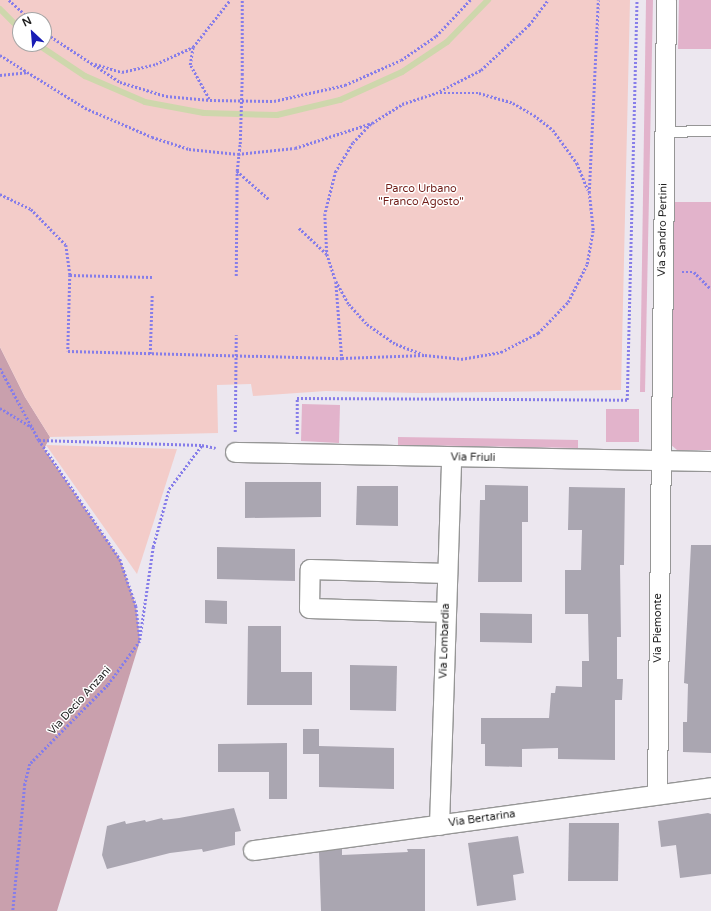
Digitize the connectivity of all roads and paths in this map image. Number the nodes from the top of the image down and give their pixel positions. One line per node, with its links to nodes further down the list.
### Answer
1 (9, 0): 9 (path)
2 (230, 0): 11 (path)
3 (242, 0): 21 (path, bridge)
4 (470, 0): 17 (path)
5 (548, 0): 16 (path)
6 (598, 0): 23 (path)
7 (637, 0): 46 (path)
8 (666, 0): 20 (street, Via Sandro Pertini)
9 (22, 12)
10 (52, 37): 13 (path)
11 (193, 47): 13 (path); 17 (path)
12 (0, 55): 14 (path)
13 (90, 63): 17 (path)
14 (27, 72): 15 (path); 21 (path)
15 (0, 74)
16 (436, 93): 18 (path); 23 (path)
17 (210, 100)
18 (372, 123): 21 (path); 27 (path)
19 (711, 131): 20 (lane)
20 (664, 132): 28 (street, Via Sandro Pertini)
21 (238, 154): 22 (path)
22 (237, 171): 25 (path); 30 (path)
23 (589, 193): 38 (path)
24 (0, 194): 29 (path)
25 (269, 199)
26 (298, 228): 27 (path)
27 (327, 254): 32 (path)
28 (662, 272): 33 (path); 48 (street, Via Sandro Pertini)
29 (70, 275): 31 (path); 36 (path)
30 (236, 276)
31 (152, 277)
32 (336, 281): 38 (path); 39 (path)
33 (711, 289)
34 (152, 294): 36 (path)
35 (236, 335): 37 (path)
36 (150, 354): 37 (path)
37 (235, 355): 39 (path); 45 (path)
38 (425, 355): 39 (path)
39 (342, 358)
40 (0, 368): 42 (path)
41 (0, 408): 42 (path)
42 (33, 427): 43 (path)
43 (39, 440): 44 (path); 52 (path)
44 (202, 445): 45 (path); 52 (path)
45 (235, 452): 46 (street, Via Friuli)
46 (296, 455): 47 (street, Via Friuli)
47 (451, 458): 48 (street, Via Friuli); 50 (street, Via Lombardia)
48 (660, 461): 49 (street, Via Friuli); 54 (street, Via Piemonte)
49 (711, 461)
50 (447, 573): 51 (street, Via Lombardia); 51 (street)
51 (446, 612): 55 (street, Via Lombardia)
52 (140, 640): 57 (path, Via Decio Anzani)
53 (711, 787): 54 (street, Via Bertarina)
54 (657, 794): 55 (street, Via Bertarina)
55 (438, 825): 56 (street, Via Bertarina)
56 (253, 850)
57 (13, 911)

